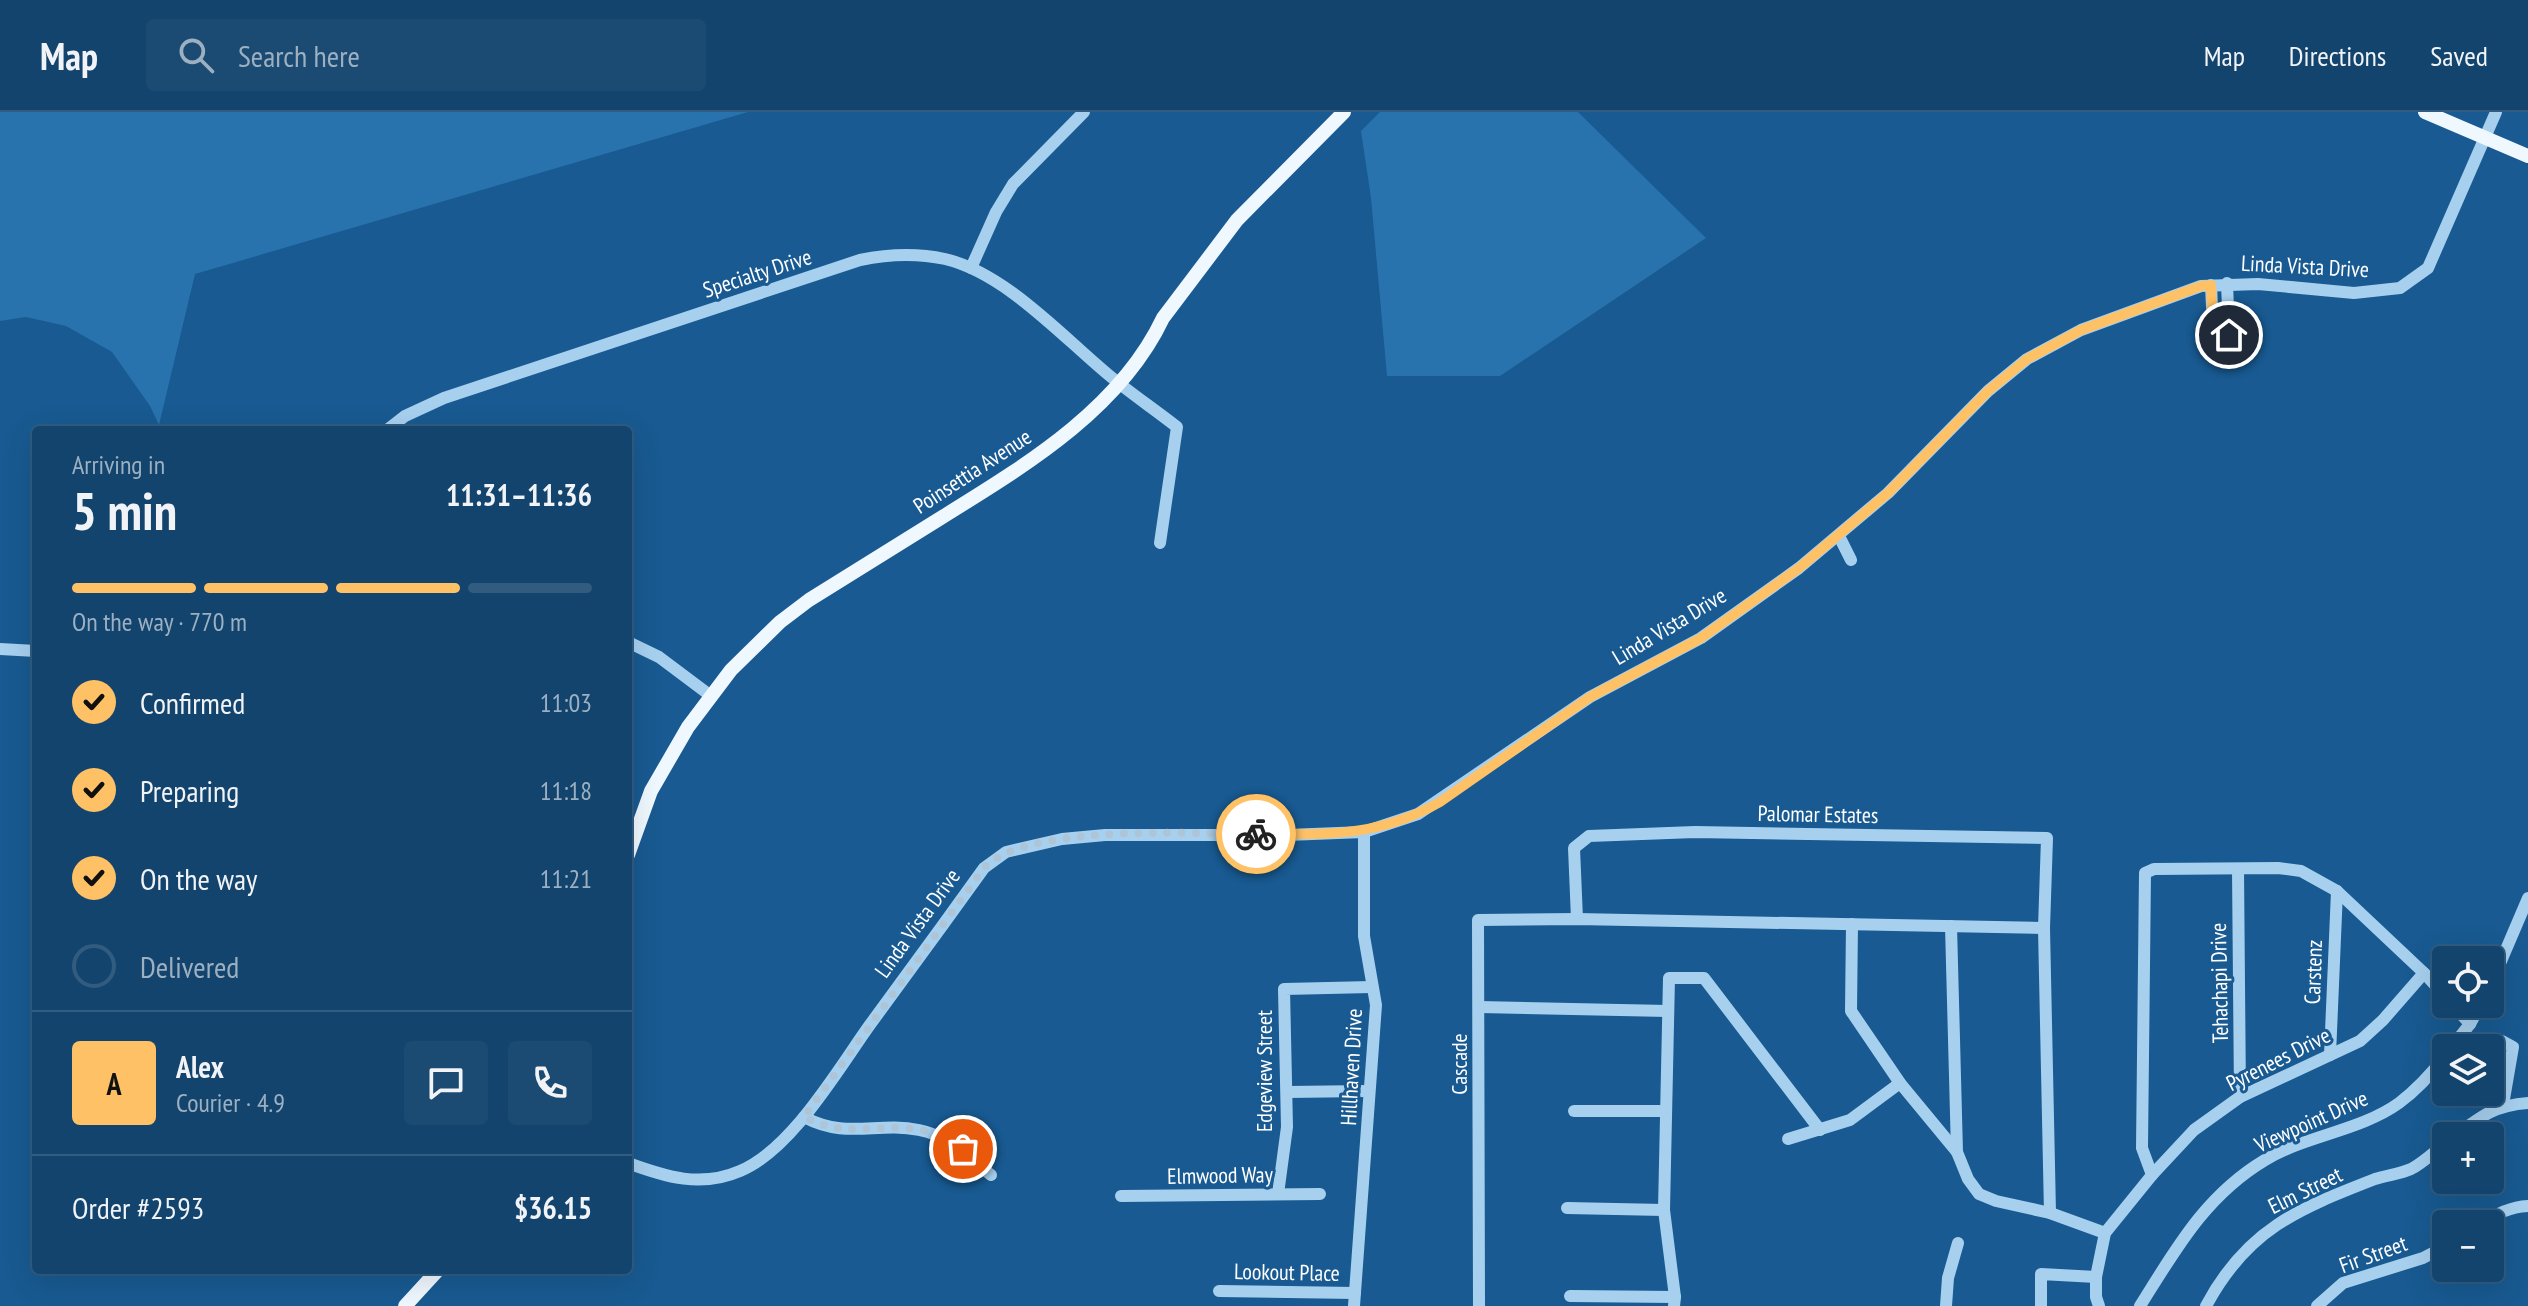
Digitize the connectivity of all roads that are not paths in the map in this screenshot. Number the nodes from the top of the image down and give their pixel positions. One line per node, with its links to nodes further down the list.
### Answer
1 (1084, 112): 7 (street)
2 (1344, 112): 10 (main road, Poinsettia Avenue)
3 (2425, 112): 5 (main road)
4 (2496, 112): 5 (street, Linda Vista Drive)
5 (2485, 138): 6 (main road); 8 (street, Linda Vista Drive)
6 (2528, 156)
7 (971, 268): 10 (street, Specialty Drive); 11 (street, Specialty Drive)
8 (2227, 283): 9 (street, Linda Vista Drive); 9 (street)
9 (2211, 285): 12 (street, Linda Vista Drive)
10 (1118, 383): 13 (street, Specialty Drive); 18 (main road, Poinsettia Avenue)
11 (392, 426)
12 (1839, 536): 14 (street); 19 (street, Linda Vista Drive)
13 (1160, 543)
14 (1851, 560)
15 (632, 644): 18 (street)
16 (0, 649): 17 (street)
17 (32, 651)
18 (711, 696): 20 (main road, Poinsettia Avenue)
19 (1364, 832): 31 (street, Hillhaven Drive); 51 (street, Linda Vista Drive)
20 (632, 844)
21 (2238, 869): 22 (street); 44 (street, Tehachapi Drive); 59 (street)
22 (2337, 891): 29 (street); 39 (street, Carstenz)
23 (2528, 898): 28 (street)
24 (1577, 919): 25 (street); 27 (street, Palomar Estates); 32 (street, Cascade)
25 (1852, 924): 26 (street); 41 (street)
26 (1951, 926): 27 (street); 55 (street)
27 (2044, 928): 67 (street)
28 (2504, 958)
29 (2424, 973): 30 (street); 39 (street, Pyrenees Drive)
30 (2432, 982)
31 (1372, 987): 42 (street, Hillhaven Drive); 43 (street, Edgeview Street)
32 (1479, 1007): 33 (street); 78 (street, Cascade)
33 (1668, 1011): 50 (street); 53 (street)
34 (2465, 1018): 36 (street)
35 (2473, 1018): 36 (street)
36 (2470, 1024): 37 (street)
37 (2462, 1034)
38 (2504, 1042): 45 (street)
39 (2330, 1055): 44 (street, Pyrenees Drive)
40 (2432, 1073): 82 (street, Viewpoint Drive)
41 (1900, 1083): 53 (street); 55 (street)
42 (1368, 1091): 43 (street); 75 (street, Hillhaven Drive)
43 (1287, 1092): 60 (street, Edgeview Street)
44 (2240, 1097): 59 (street, Pyrenees Drive)
45 (2504, 1099)
46 (2528, 1103): 47 (street)
47 (2504, 1105)
48 (2501, 1106): 52 (street)
49 (1574, 1111): 50 (street)
50 (1666, 1111): 65 (street)
51 (804, 1117): 57 (street, Linda Vista Drive); 58 (street)
52 (2473, 1122)
53 (1820, 1130): 54 (street)
54 (1788, 1139)
55 (1957, 1152): 67 (street)
56 (2432, 1154): 83 (street, Elm Street)
57 (632, 1165)
58 (991, 1175)
59 (2152, 1175): 68 (street, Pyrenees Drive)
60 (1278, 1194): 61 (street, Elmwood Way); 62 (street, Elmwood Way)
61 (1320, 1194)
62 (1121, 1196)
63 (2528, 1206): 66 (street)
64 (1567, 1208): 65 (street)
65 (1664, 1210): 76 (street)
66 (2504, 1211)
67 (2050, 1213): 68 (street)
68 (2105, 1233): 72 (street, Pyrenees Drive)
69 (1958, 1243): 79 (street)
70 (2432, 1253): 84 (street, Fir Street)
71 (434, 1274): 77 (main road)
72 (2096, 1277): 80 (street); 81 (street, Pyrenees Drive)
73 (1219, 1291): 75 (street, Lookout Place)
74 (1570, 1296): 76 (street)
75 (1354, 1299)
76 (1674, 1301)
77 (405, 1306)
78 (1479, 1306)
79 (1946, 1306)
80 (2041, 1306)
81 (2099, 1306)
82 (2140, 1306)
83 (2206, 1306)
84 (2317, 1306)

